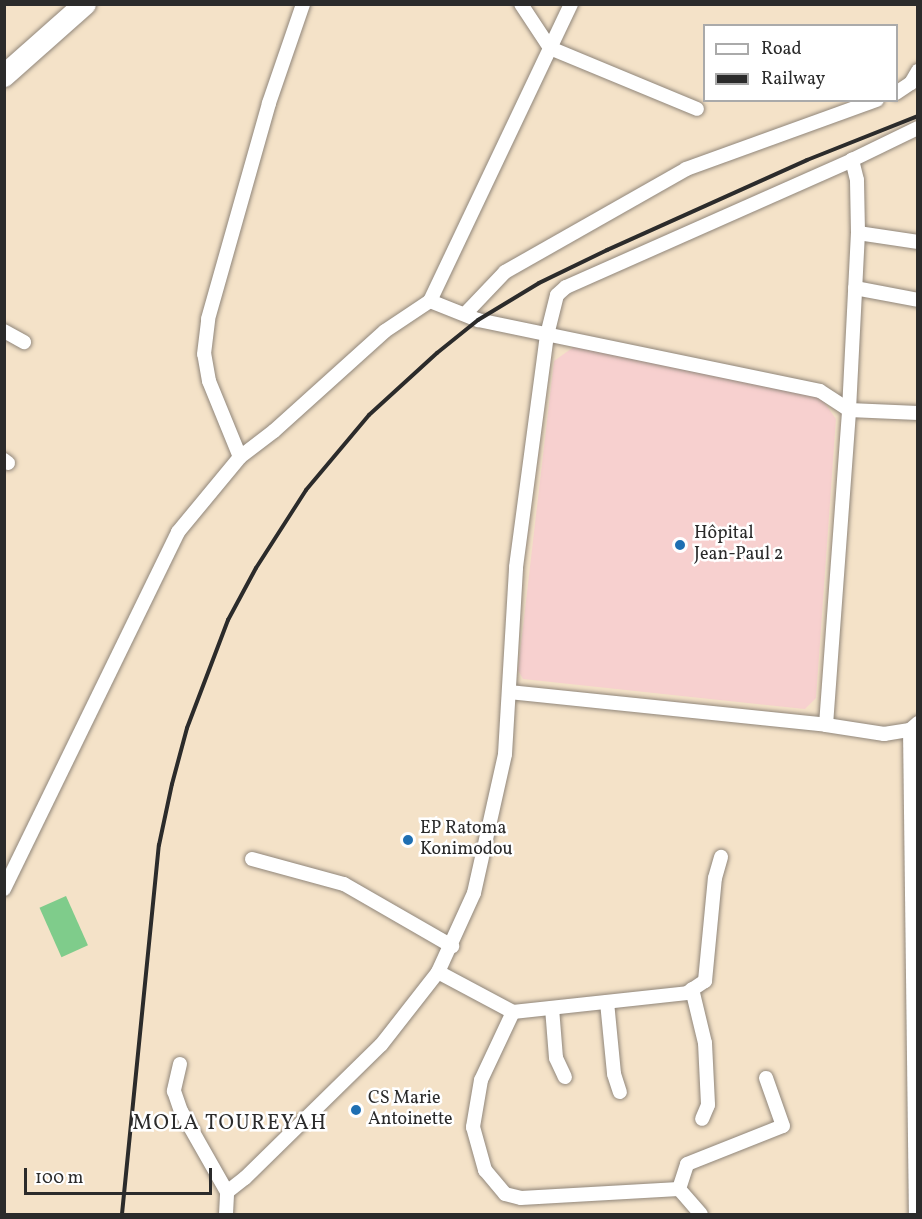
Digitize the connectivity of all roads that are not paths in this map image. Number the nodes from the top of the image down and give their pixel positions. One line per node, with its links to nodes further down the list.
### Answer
1 (85, 4): 7 (main road)
2 (303, 4): 24 (street)
3 (521, 4): 5 (street)
4 (571, 4): 5 (street)
5 (550, 48): 10 (street); 17 (street)
6 (918, 71): 8 (street)
7 (4, 76)
8 (898, 92)
9 (871, 102): 18 (street)
10 (697, 108)
11 (915, 129): 12 (street)
12 (852, 160): 13 (street); 20 (street)
13 (858, 233): 14 (street); 15 (street)
14 (918, 242)
15 (855, 288): 16 (street); 22 (street)
16 (918, 300)
17 (430, 301): 18 (street); 24 (street)
18 (465, 314): 20 (street)
19 (4, 331): 21 (street)
20 (547, 335): 22 (street); 25 (street)
21 (24, 342)
22 (849, 410): 23 (street); 26 (street)
23 (918, 413)
24 (240, 457): 31 (street)
25 (509, 692): 26 (street); 32 (street)
26 (826, 725): 27 (street)
27 (914, 727): 28 (street)
28 (915, 835): 33 (street)
29 (721, 857): 35 (street)
30 (252, 859): 32 (street)
31 (4, 889)
32 (452, 946): 34 (street)
33 (916, 965): 38 (street)
34 (438, 972): 39 (street); 46 (street)
35 (692, 989): 36 (street); 44 (street)
36 (607, 1002): 37 (street); 43 (street)
37 (552, 1008): 39 (street); 41 (street)
38 (916, 1010): 47 (street)
39 (513, 1012): 45 (street)
40 (180, 1064): 46 (street)
41 (565, 1077)
42 (766, 1078): 45 (street)
43 (620, 1092)
44 (702, 1119)
45 (679, 1189): 49 (street)
46 (227, 1192): 48 (street)
47 (917, 1196): 50 (street)
48 (226, 1215)
49 (701, 1215)
50 (916, 1215)

